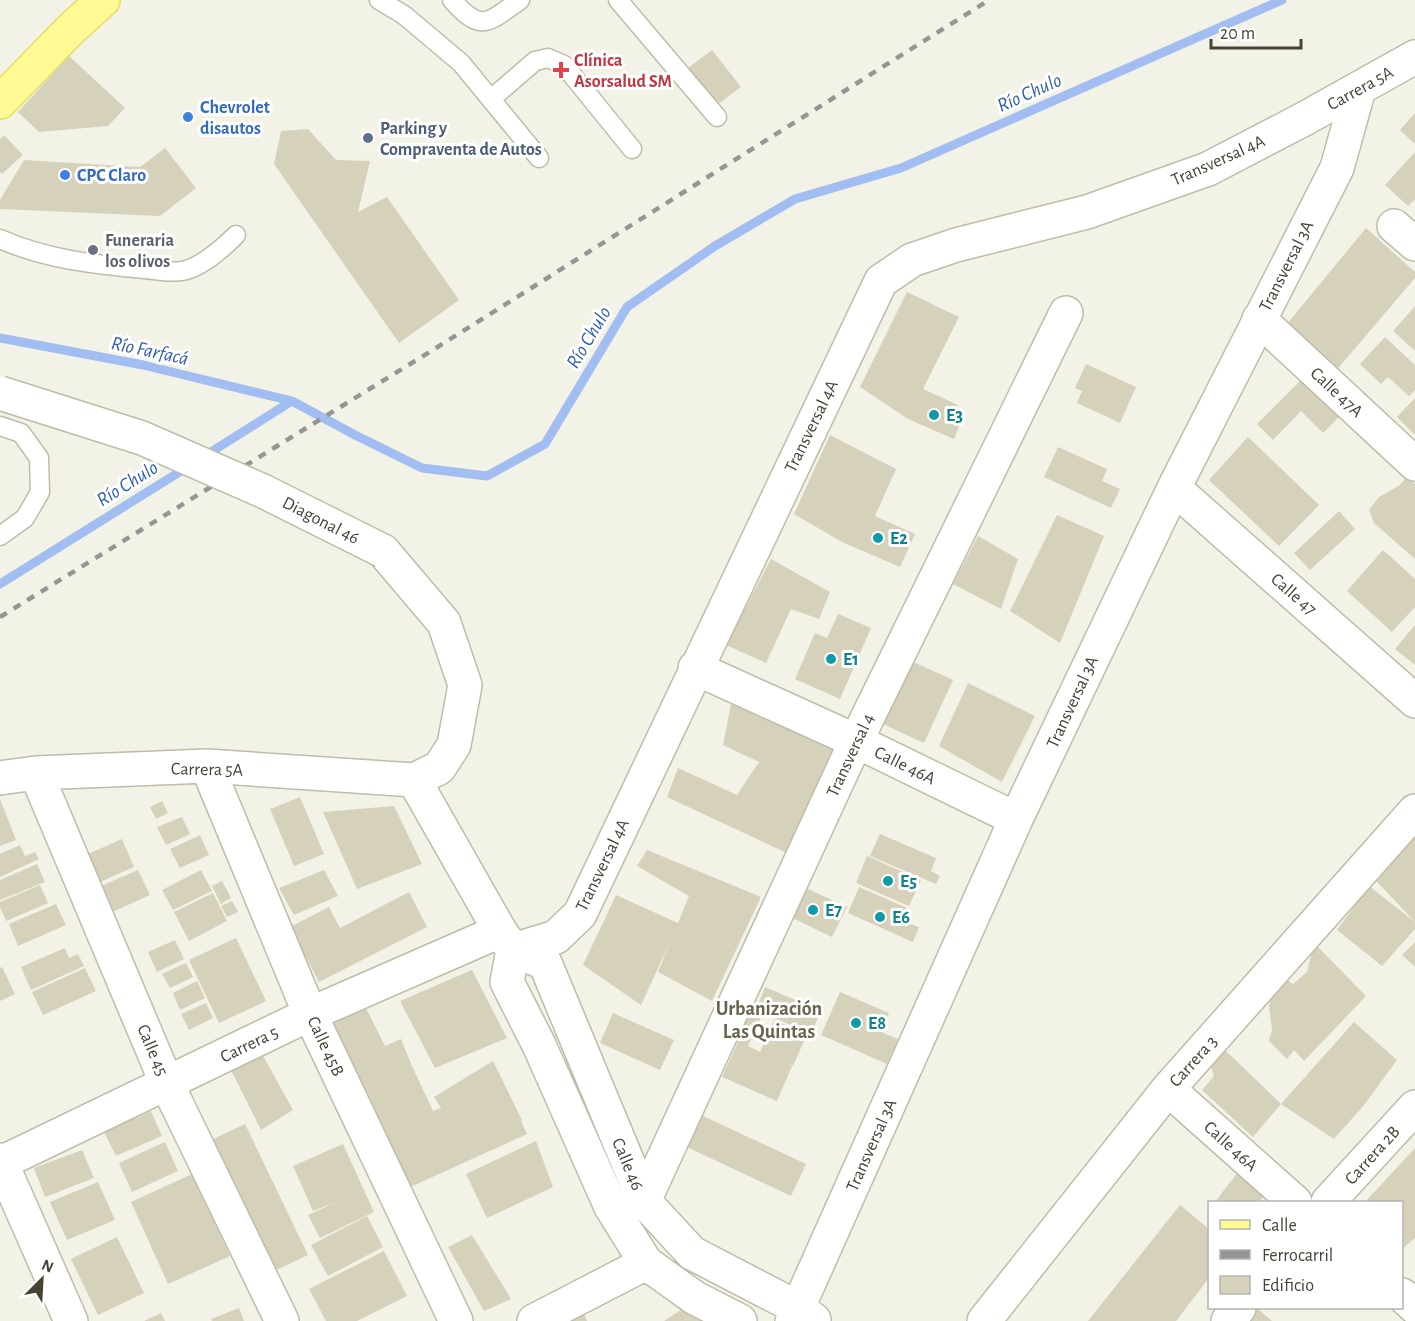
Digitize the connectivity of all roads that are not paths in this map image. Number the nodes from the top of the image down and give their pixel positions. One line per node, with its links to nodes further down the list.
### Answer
1 (103, 0): 9 (main road)
2 (379, 0): 8 (lane)
3 (452, 0): 4 (lane)
4 (520, 0)
5 (618, 0): 10 (lane)
6 (1415, 57): 7 (street, Carrera 5A)
7 (1359, 89): 11 (street, Carrera 5A); 17 (street, Transversal 3A)
8 (491, 99): 12 (lane); 13 (lane)
9 (0, 102)
10 (717, 117)
11 (1304, 119): 23 (street, Transversal 4A)
12 (632, 149)
13 (539, 158)
14 (236, 235): 15 (lane)
15 (0, 239)
16 (1066, 313): 25 (street, Transversal 4)
17 (1259, 319): 20 (street, Calle 47A); 21 (street, Transversal 3A)
18 (0, 393): 29 (street, Diagonal 46, bridge)
19 (0, 426): 22 (lane)
20 (1415, 464)
21 (1174, 488): 24 (street, Calle 47); 31 (street, Transversal 3A)
22 (0, 536)
23 (695, 668): 25 (street, Calle 46A); 32 (street, Transversal 4A)
24 (1415, 701)
25 (856, 741): 31 (street, Calle 46A); 38 (street, Transversal 4)
26 (207, 766): 27 (street, Carrera 5A); 29 (street, Carrera 5A); 33 (street, Calle 45B)
27 (36, 773): 28 (street, Carrera 5A); 34 (street, Calle 45)
28 (0, 778)
29 (414, 780): 32 (street)
30 (1415, 811): 35 (street, Carrera 3)
31 (1016, 819): 45 (street, Transversal 3A)
32 (507, 941): 33 (street, Carrera 5); 38 (street, Calle 46); 41 (street, Calle 46)
33 (310, 1014): 34 (street, Carrera 5); 48 (street, Calle 45B)
34 (167, 1084): 37 (street, Carrera 5); 47 (street, Calle 45)
35 (1168, 1089): 39 (street, Calle 46A); 51 (street, Carrera 3)
36 (1415, 1107): 40 (street, Carrera 2B)
37 (1, 1162): 46 (street)
38 (644, 1201): 45 (street, Calle 46)
39 (1293, 1201)
40 (1330, 1201)
41 (646, 1263): 49 (street); 50 (street, Calle 46)
42 (1403, 1297): 43 (street)
43 (1415, 1307)
44 (1238, 1309): 52 (street)
45 (802, 1317)
46 (71, 1321)
47 (282, 1321)
48 (456, 1321)
49 (534, 1321)
50 (740, 1321)
51 (984, 1321)
52 (1228, 1321)

